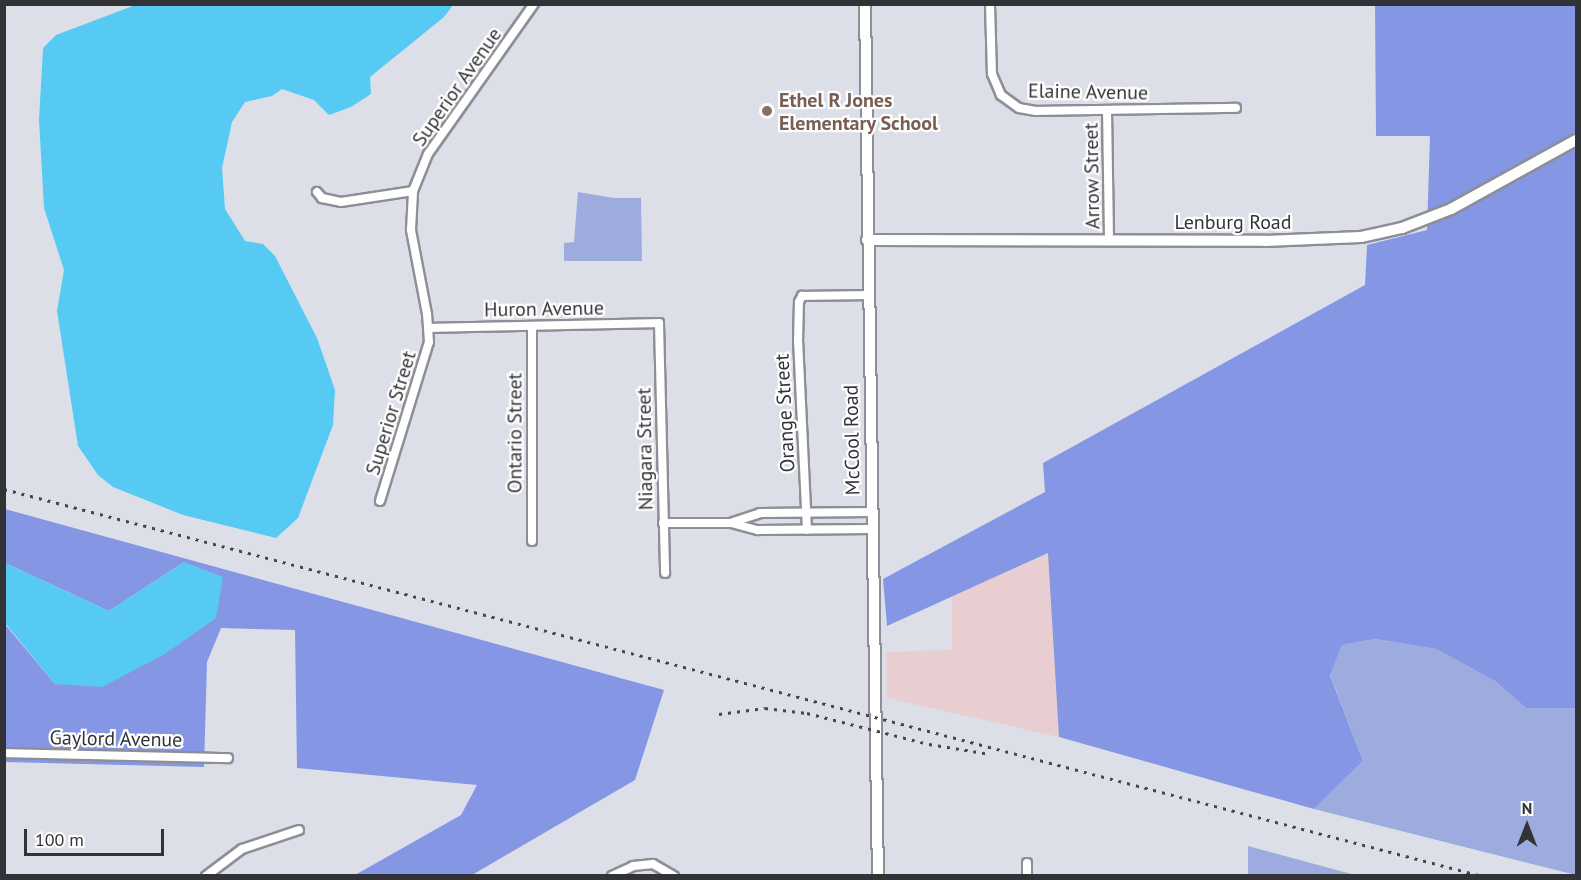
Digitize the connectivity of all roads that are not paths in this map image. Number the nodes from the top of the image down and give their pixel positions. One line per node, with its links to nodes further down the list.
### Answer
1 (534, 4): 7 (street, Superior Avenue)
2 (865, 4): 9 (street, McCool Road)
3 (990, 4): 5 (street, Elaine Avenue)
4 (1236, 108): 5 (street, Elaine Avenue)
5 (1107, 110): 10 (street, Arrow Street)
6 (1576, 140): 10 (street, Lenburg Road)
7 (413, 191): 8 (street); 14 (street, Superior Street)
8 (316, 192)
9 (867, 240): 10 (street, Lenburg Road); 11 (street, McCool Road)
10 (1109, 240)
11 (867, 295): 16 (street, McCool Road); 17 (street, Orange Street)
12 (659, 323): 13 (street, Huron Avenue); 18 (street, Niagara Street)
13 (532, 326): 14 (street, Huron Avenue); 22 (street, Ontario Street)
14 (429, 328): 15 (street, Superior Street)
15 (380, 501)
16 (872, 512): 17 (street); 20 (street, McCool Road)
17 (806, 513): 19 (street); 21 (street, Orange Street)
18 (663, 523): 19 (street); 23 (street, Niagara Street)
19 (731, 523): 21 (street)
20 (872, 529): 21 (street); 31 (street, McCool Road)
21 (807, 530)
22 (532, 541)
23 (665, 573)
24 (4, 753): 25 (street, Gaylord Avenue)
25 (228, 758)
26 (299, 830): 28 (street)
27 (1027, 864): 32 (street)
28 (206, 876)
29 (612, 876): 30 (street)
30 (674, 876)
31 (878, 876)
32 (1027, 876)

